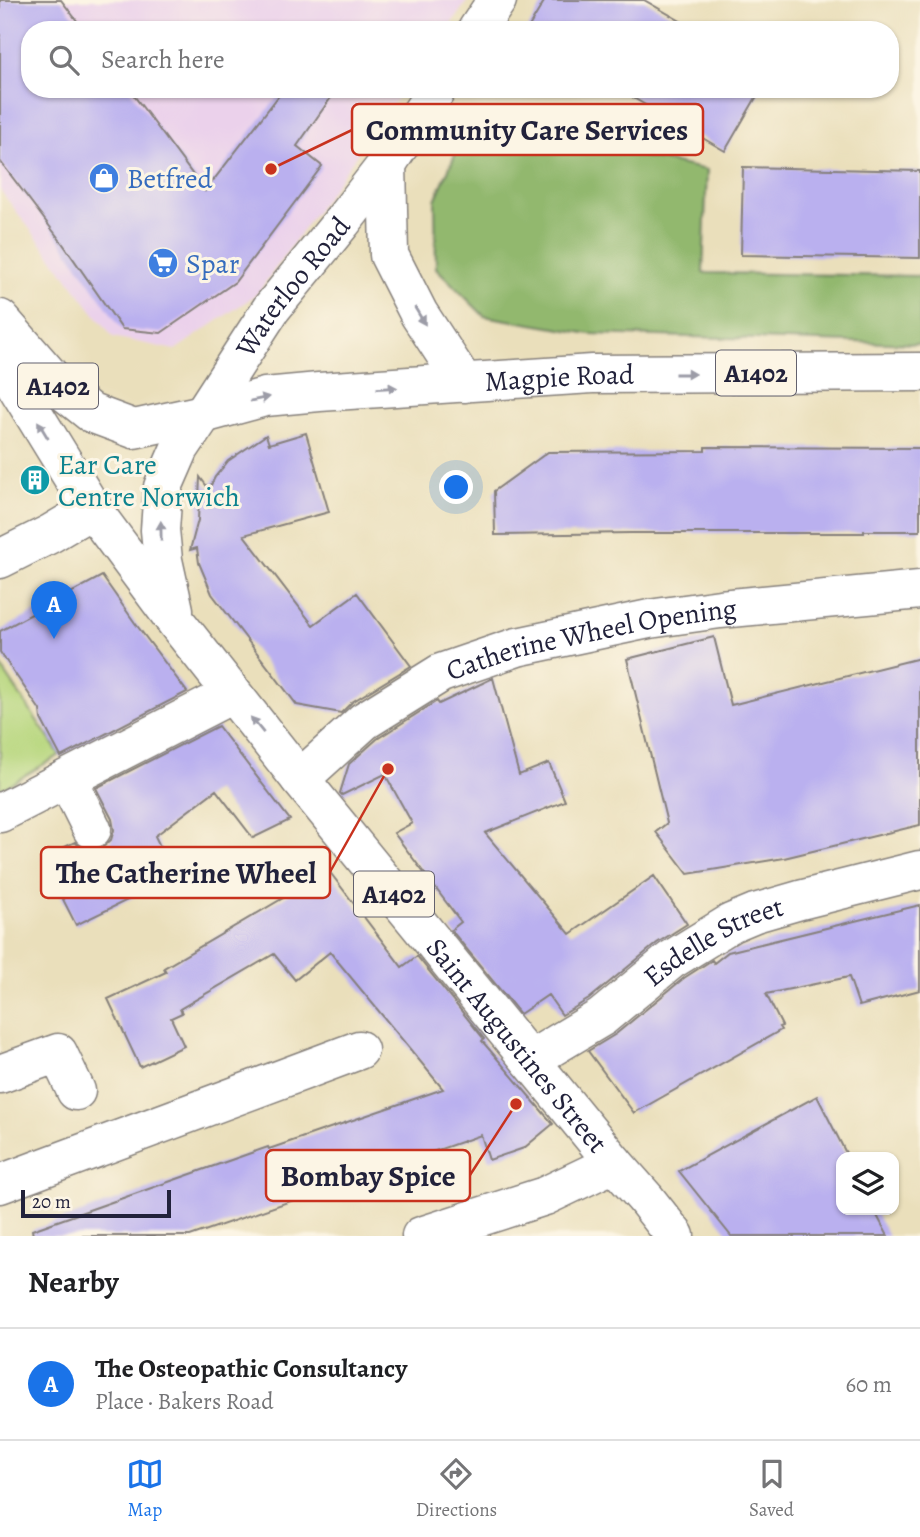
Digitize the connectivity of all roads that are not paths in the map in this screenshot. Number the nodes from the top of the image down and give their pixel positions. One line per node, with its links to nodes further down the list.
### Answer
1 (431, 98): 2 (street, Waterloo Road)
2 (387, 164): 6 (street, Waterloo Road, one-way to 6); 7 (street, Waterloo Road)
3 (0, 319): 7 (street, A1402)
4 (0, 356): 8 (street, Saint Augustines Street / A1402, one-way to 4)
5 (920, 372): 6 (street, Magpie Road / A1402, one-way to 5)
6 (464, 383): 7 (street, Magpie Road / A1402, one-way to 6)
7 (203, 414): 11 (street, Saint Augustines Street / A1402, one-way to 7)
8 (92, 509): 9 (street); 11 (street, Saint Augustines Street / A1402)
9 (0, 559)
10 (920, 590): 14 (street, Catherine Wheel Opening)
11 (176, 622): 12 (street, Saint Augustines Street / A1402)
12 (232, 694): 13 (street); 14 (street, Saint Augustines Street / A1402, one-way to 12)
13 (67, 779): 15 (street); 16 (street)
14 (300, 779): 19 (street, Saint Augustines Street / A1402)
15 (0, 813)
16 (92, 829)
17 (920, 870): 19 (street, Esdelle Street)
18 (359, 1050): 23 (street)
19 (530, 1060): 22 (street, Saint Augustines Street / A1402)
20 (0, 1074): 21 (street)
21 (76, 1091)
22 (614, 1163): 24 (street); 25 (street, Saint Augustines Street / A1402)
23 (0, 1184)
24 (421, 1236)
25 (675, 1236)

